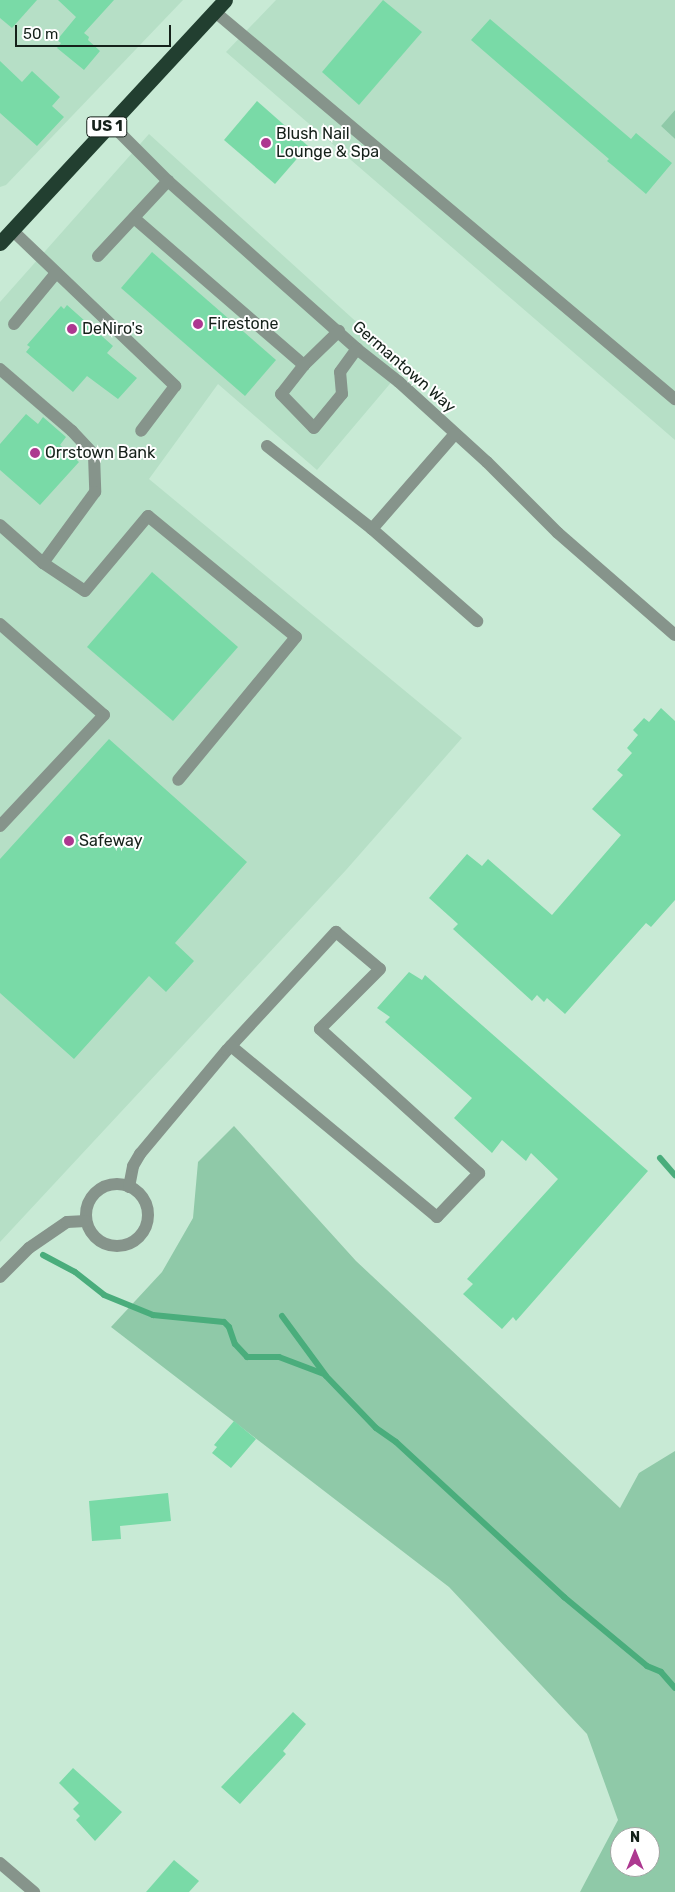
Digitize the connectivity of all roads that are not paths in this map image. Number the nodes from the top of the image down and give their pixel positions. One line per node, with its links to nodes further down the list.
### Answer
1 (225, 0): 2 (highway, US 1)
2 (214, 11): 3 (highway, US 1); 14 (street)
3 (110, 123): 4 (street, Germantown Way); 6 (highway, US 1)
4 (168, 182): 5 (street); 10 (street, Germantown Way)
5 (134, 218): 7 (street); 12 (street)
6 (5, 235): 8 (street)
7 (98, 256)
8 (56, 274): 9 (street); 15 (street)
9 (14, 324)
10 (339, 331): 11 (street, Germantown Way); 12 (street)
11 (357, 349): 12 (street); 16 (street, Germantown Way)
12 (304, 365)
13 (3, 376): 20 (street)
14 (675, 399)
15 (141, 431)
16 (455, 434): 19 (street); 23 (street, Germantown Way)
17 (267, 446): 19 (street)
18 (0, 525): 20 (street)
19 (372, 529): 21 (street)
20 (43, 563): 24 (street)
21 (477, 620)
22 (0, 624): 25 (street)
23 (675, 635)
24 (178, 780)
25 (0, 826)
26 (230, 1046): 26 (street); 27 (street)
27 (129, 1187): 28 (street); 28 (street)
28 (86, 1221): 29 (street)
29 (0, 1277)
30 (0, 1863): 31 (street)
31 (34, 1892)

